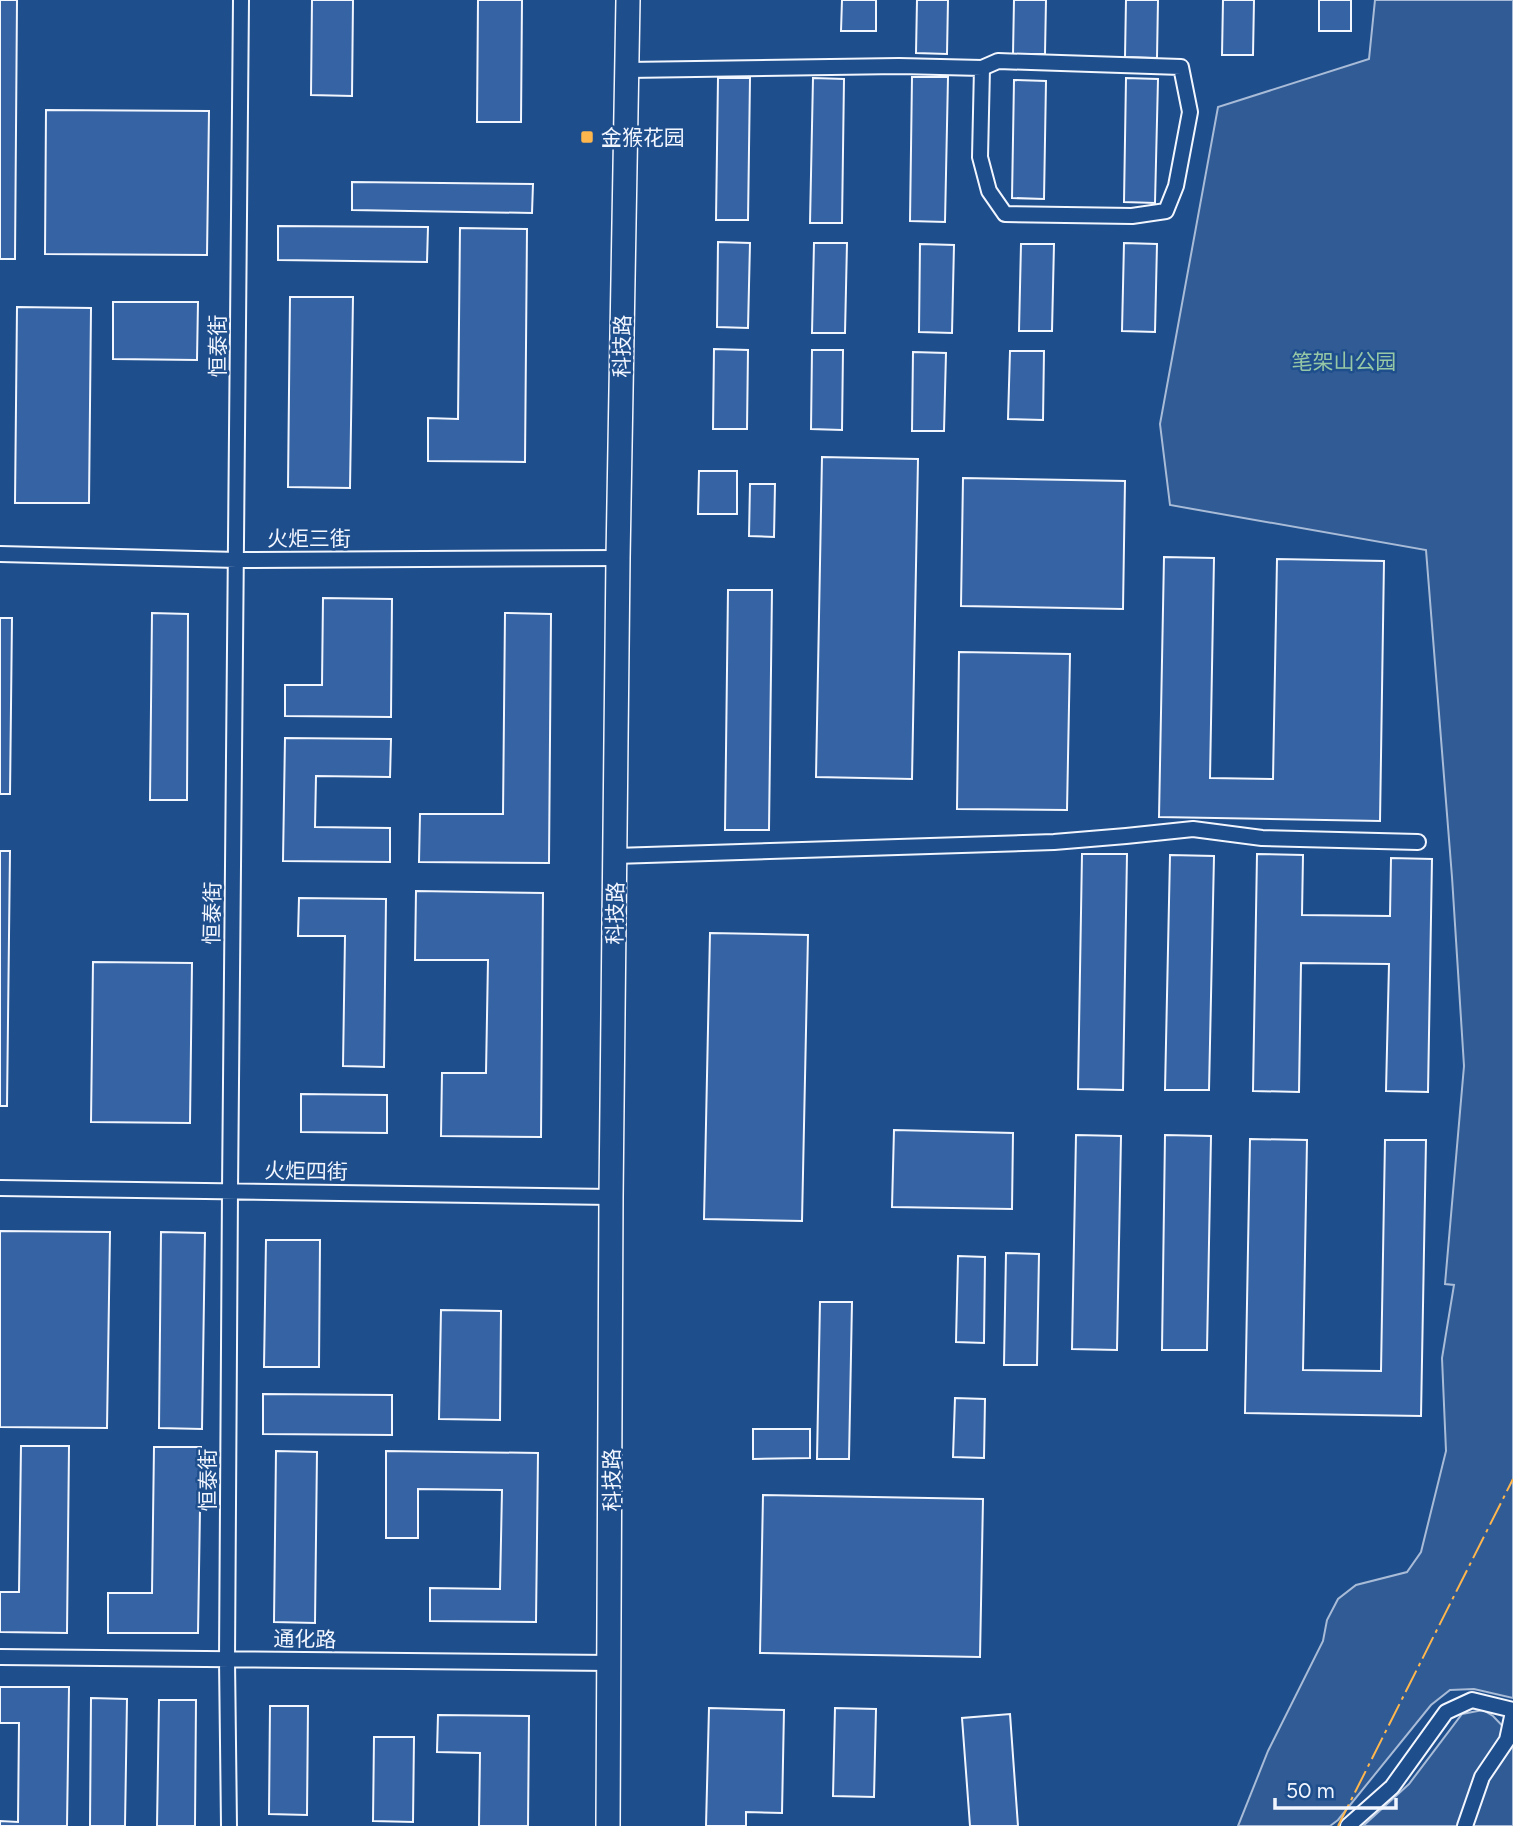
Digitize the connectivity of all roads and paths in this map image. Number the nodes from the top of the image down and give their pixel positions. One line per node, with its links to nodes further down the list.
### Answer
1 (241, 0): 7 (street, 恒泰街)
2 (628, 0): 4 (main road, 科技路)
3 (982, 68): 3 (street); 4 (street)
4 (628, 70): 6 (main road, 科技路)
5 (0, 554): 7 (street, 火炬三街)
6 (618, 558): 7 (street, 火炬三街); 9 (main road, 科技路)
7 (237, 559): 11 (street, 恒泰街)
8 (1418, 842): 9 (street)
9 (615, 856): 12 (main road, 科技路)
10 (0, 1188): 11 (street, 火炬四街)
11 (230, 1191): 12 (street, 火炬四街); 14 (street, 恒泰街)
12 (611, 1197): 15 (main road, 科技路)
13 (0, 1657): 14 (street, 通化路)
14 (227, 1660): 15 (street, 通化路); 17 (street, 恒泰街)
15 (610, 1663): 18 (main road, 科技路)
16 (1513, 1711): 19 (street); 20 (street)
17 (229, 1826)
18 (608, 1826)
19 (1348, 1826)
20 (1465, 1826)

